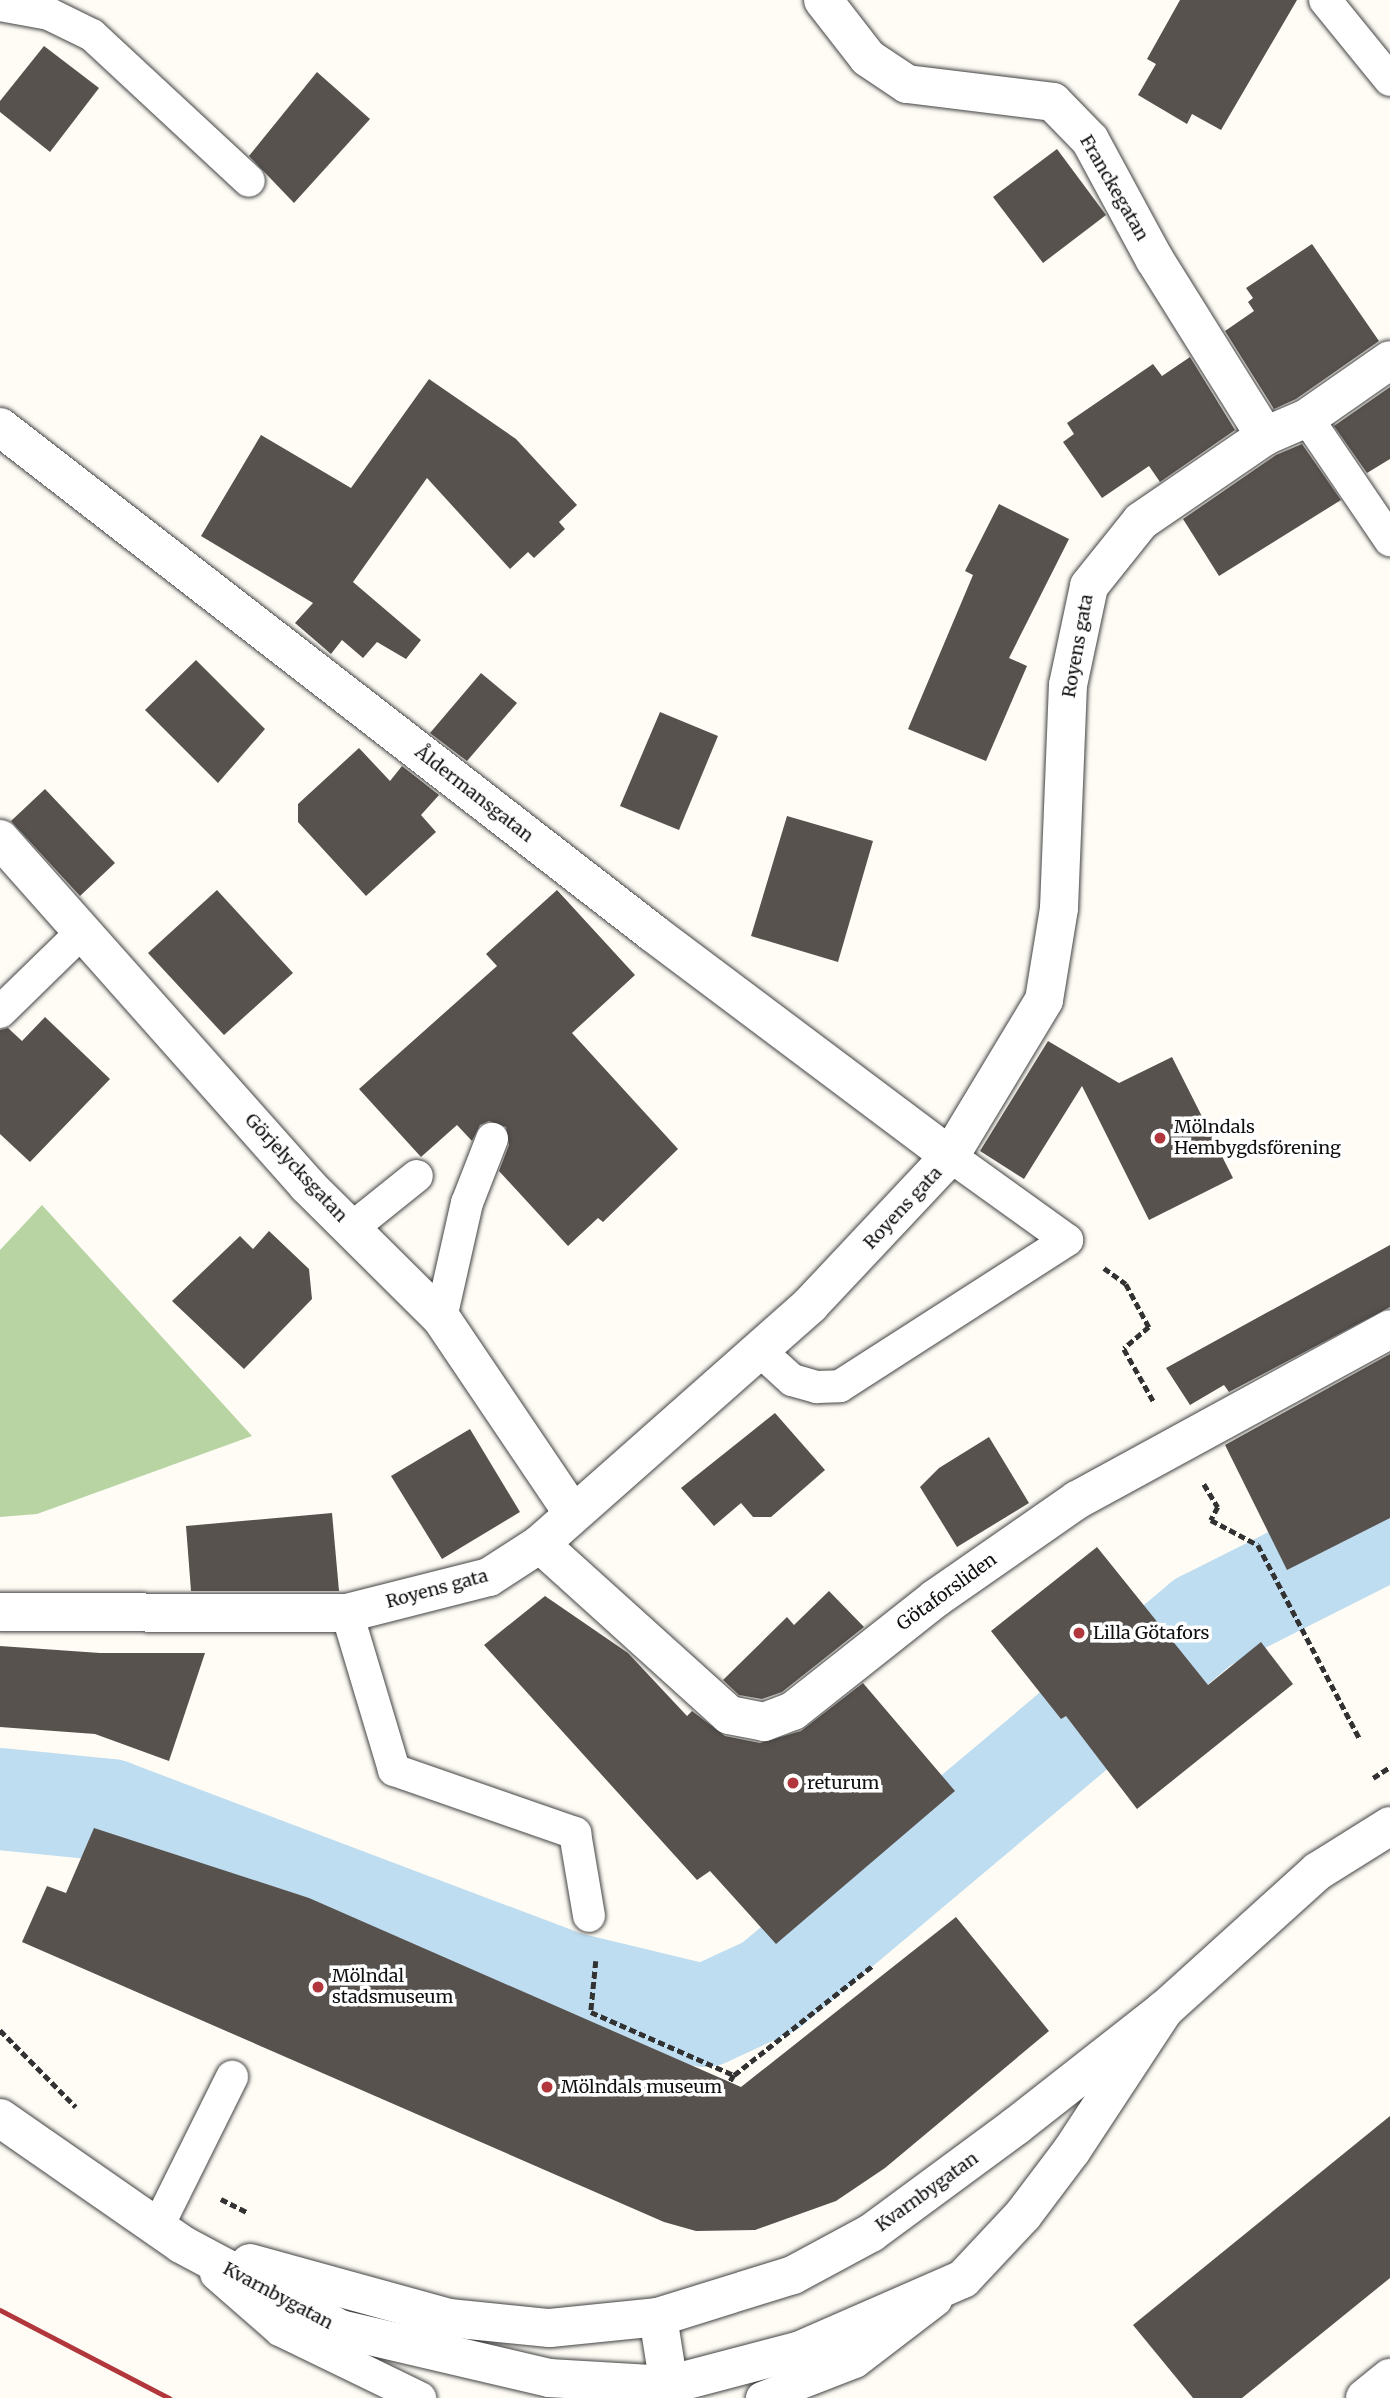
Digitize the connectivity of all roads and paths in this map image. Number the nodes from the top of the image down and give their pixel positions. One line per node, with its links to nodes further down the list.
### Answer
1 (823, 0): 9 (street, Franckegatan)
2 (1325, 0): 4 (lane)
3 (0, 5): 5 (lane)
4 (1389, 76)
5 (249, 181)
6 (1390, 360): 7 (street, Royens gata)
7 (1307, 418): 9 (street, Royens gata); 10 (lane)
8 (0, 427): 15 (street, Åldermansgatan)
9 (1265, 436): 15 (street, Royens gata)
10 (1390, 540)
11 (0, 839): 12 (street, Görjelycksgatan)
12 (84, 930): 13 (lane); 17 (street, Görjelycksgatan)
13 (0, 1012)
14 (492, 1139): 19 (lane)
15 (950, 1156): 18 (lane); 21 (street, Royens gata)
16 (417, 1176): 17 (lane)
17 (352, 1228): 19 (street, Görjelycksgatan)
18 (1067, 1240): 21 (lane); 22 (path)
19 (441, 1318): 23 (street, Görjelycksgatan)
20 (1390, 1329): 22 (street, Götaforsliden)
21 (758, 1349): 23 (street, Royens gata)
22 (1177, 1442): 25 (street, Götaforsliden)
23 (572, 1512): 25 (street, Royens gata)
24 (1211, 1521): 28 (path)
25 (540, 1544): 27 (street, Royens gata)
26 (0, 1612): 27 (street, Royens gata)
27 (346, 1613): 32 (lane)
28 (1360, 1739)
29 (1390, 1767): 30 (path)
30 (1371, 1779)
31 (1390, 1826): 34 (street, Kvarnbygatan)
32 (589, 1916)
33 (872, 1966): 37 (path)
34 (1164, 2010): 45 (street, Kvarnbygatan); 46 (street, Kvarnbygatan)
35 (591, 2012): 37 (path)
36 (0, 2030): 40 (path)
37 (734, 2075): 39 (path)
38 (232, 2077): 42 (lane)
39 (730, 2082)
40 (86, 2115)
41 (0, 2118): 44 (street, Kvarnbygatan)
42 (183, 2179): 43 (path); 44 (lane)
43 (257, 2218)
44 (169, 2236): 46 (street, Kvarnbygatan); 48 (street, Kvarnbygatan); 49 (lane, Kvarnbygatan)
45 (963, 2279): 48 (street, Kvarnbygatan); 50 (lane, Kvarnbygatan)
46 (658, 2317): 48 (street)
47 (1390, 2378): 51 (street)
48 (670, 2391)
49 (420, 2398)
50 (762, 2398)
51 (1365, 2398)

